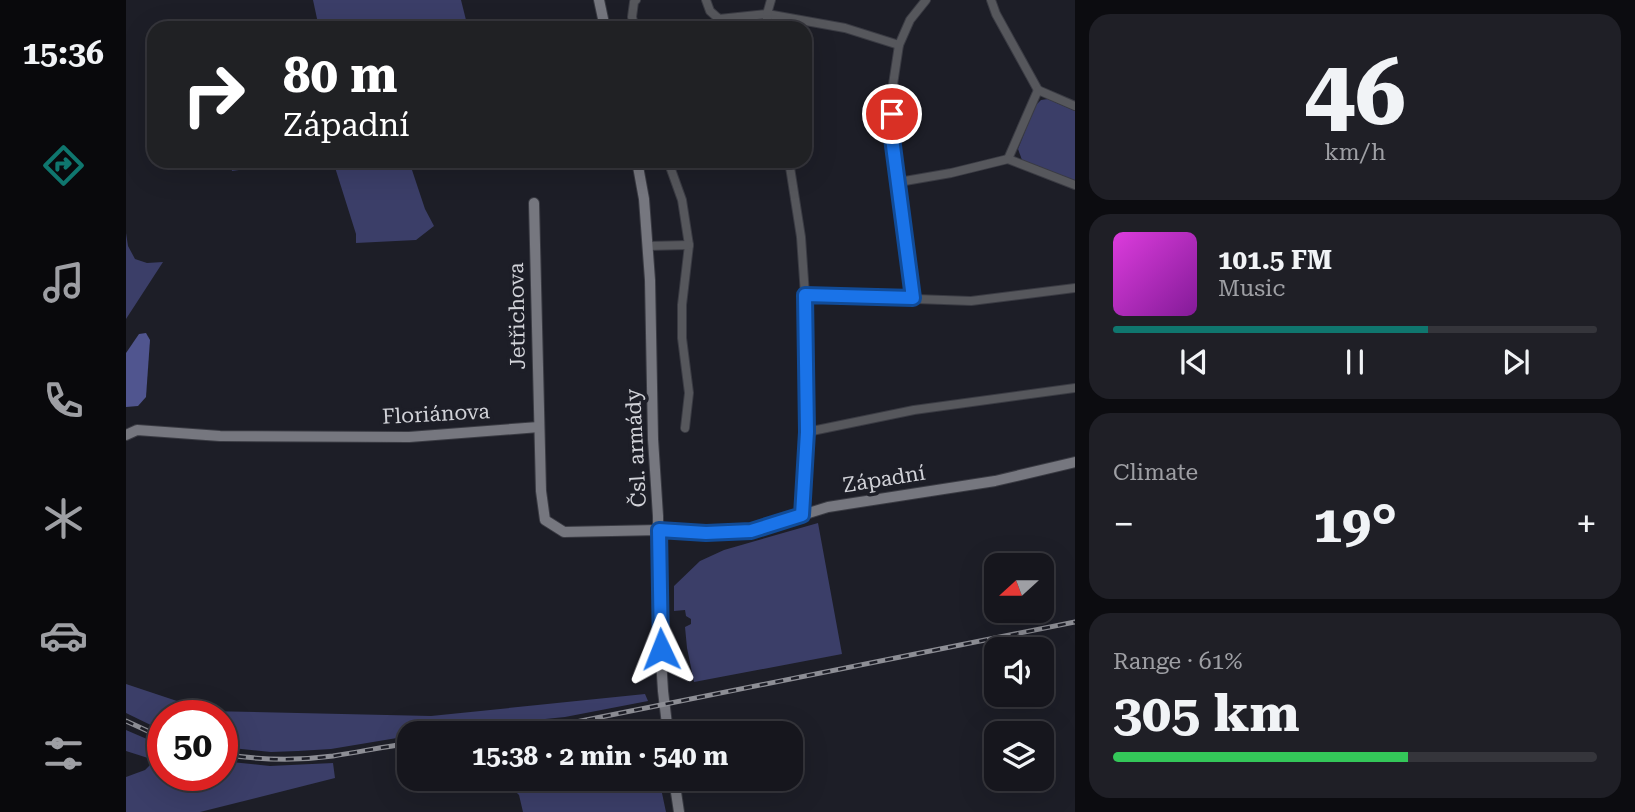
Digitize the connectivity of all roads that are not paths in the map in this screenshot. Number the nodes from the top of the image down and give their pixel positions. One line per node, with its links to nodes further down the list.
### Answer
1 (599, 0): 8 (street)
2 (636, 0): 9 (street)
3 (706, 0): 7 (street)
4 (771, 0): 7 (street)
5 (926, 0): 13 (street)
6 (991, 0): 14 (street)
7 (767, 15): 10 (street); 11 (street)
8 (604, 21)
9 (633, 21)
10 (767, 21)
11 (803, 21)
12 (812, 22): 13 (street)
13 (899, 45): 20 (street)
14 (1038, 90): 15 (street); 16 (street)
15 (1075, 106)
16 (1008, 159): 20 (street); 21 (street)
17 (638, 168): 24 (street, Čsl. armády)
18 (671, 168): 23 (street)
19 (790, 168): 26 (street)
20 (899, 181): 27 (street)
21 (1075, 185)
22 (534, 203): 29 (street, Jetřichova)
23 (689, 245): 24 (street); 30 (street)
24 (648, 246): 35 (street, Čsl. armády)
25 (1075, 288): 27 (street)
26 (805, 295): 27 (street); 31 (street)
27 (913, 298)
28 (1075, 388): 31 (street)
29 (539, 428): 32 (street, Floriánova); 35 (street)
30 (685, 429)
31 (807, 432): 34 (street)
32 (126, 435)
33 (1075, 462): 34 (street, Západní)
34 (802, 515): 35 (street, Západní)
35 (659, 530): 36 (street, Čsl. armády)
36 (667, 721)
37 (676, 791): 38 (street)
38 (679, 812)

